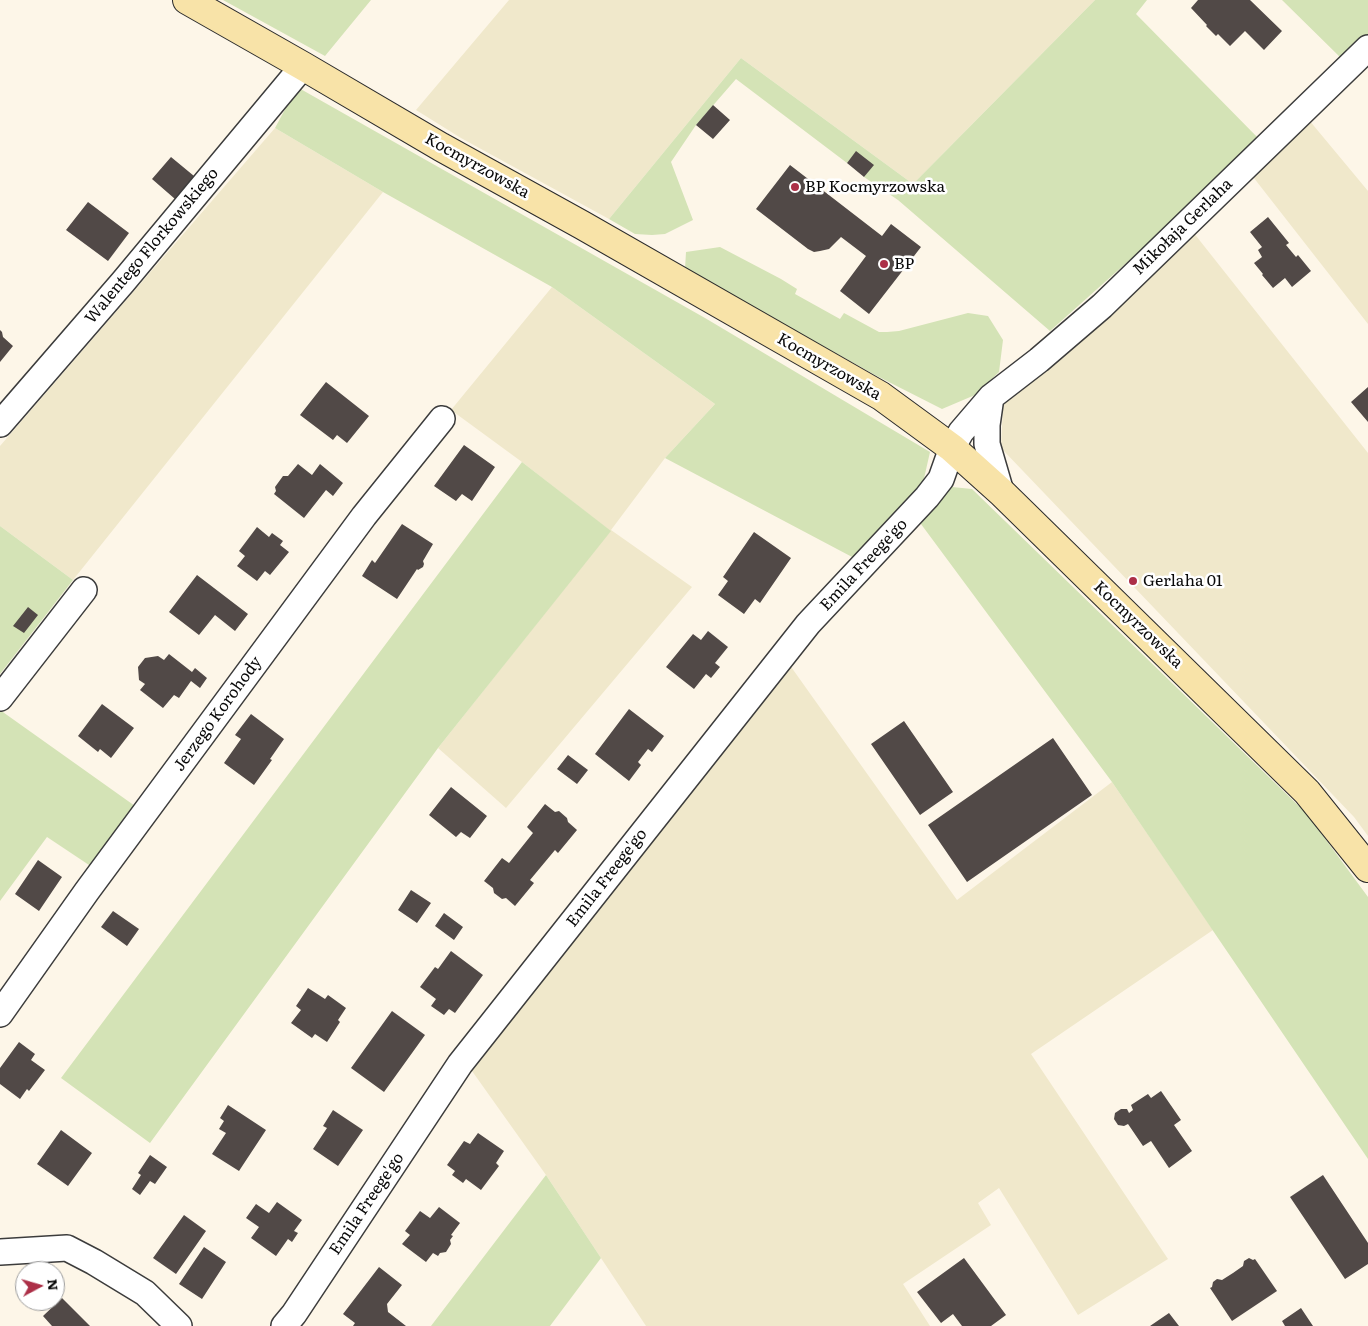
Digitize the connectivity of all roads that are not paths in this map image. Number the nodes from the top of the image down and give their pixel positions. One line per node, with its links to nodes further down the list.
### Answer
1 (187, 0): 3 (main road, Kocmyrzowska)
2 (1368, 48): 4 (street, Mikołaja Gerlaha)
3 (303, 66): 6 (street, Walentego Florkowskiego); 7 (main road, Kocmyrzowska)
4 (992, 397): 7 (street, Mikołaja Gerlaha); 8 (street)
5 (442, 419): 12 (street, Jerzego Korohody)
6 (0, 424)
7 (952, 448): 8 (main road, Kocmyrzowska); 15 (street, Emila Freege'go)
8 (1002, 492): 11 (main road, Kocmyrzowska)
9 (84, 590): 10 (street)
10 (0, 698)
11 (1368, 868)
12 (0, 1014)
13 (0, 1252): 14 (street)
14 (179, 1326)
15 (284, 1326)

